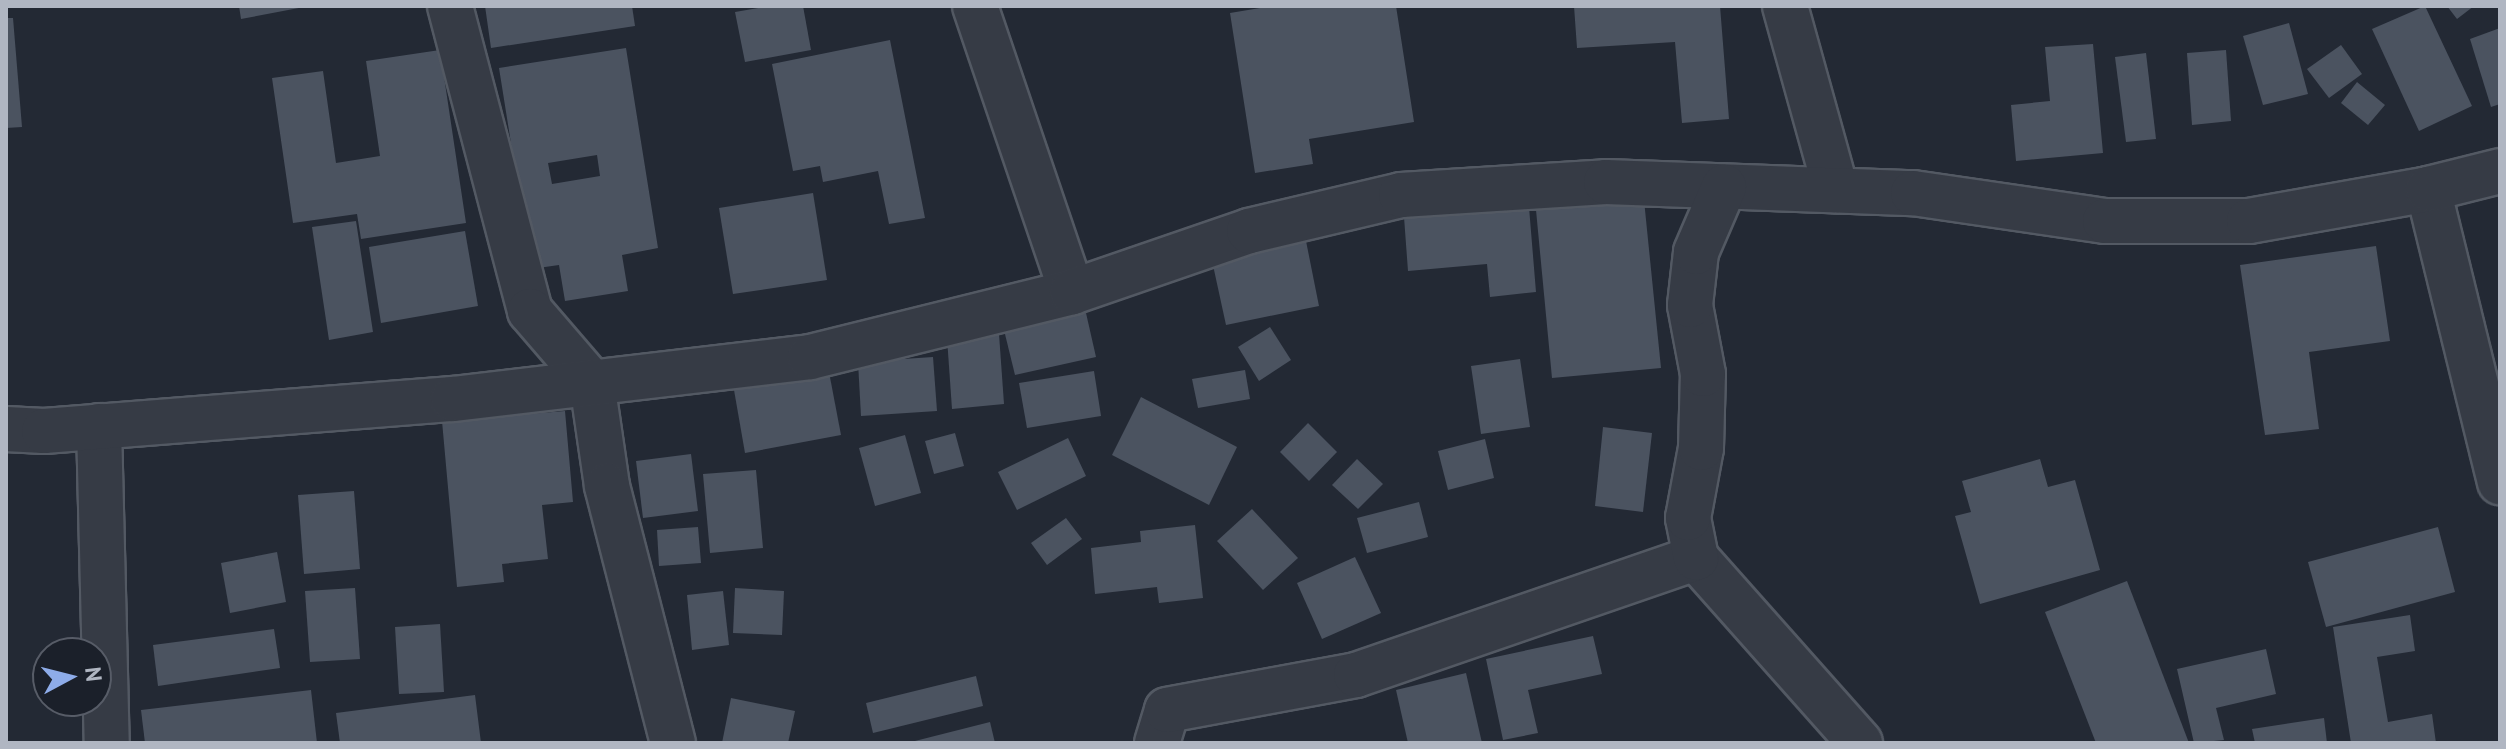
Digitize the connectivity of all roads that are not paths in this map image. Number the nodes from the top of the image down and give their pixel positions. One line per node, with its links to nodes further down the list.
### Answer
1 (450, 6): 9 (street)
2 (975, 6): 8 (street)
3 (1785, 6): 7 (street)
4 (2500, 171): 6 (street)
5 (1724, 187): 7 (street); 8 (street); 13 (street)
6 (2428, 189): 7 (street); 12 (street)
7 (1836, 190)
8 (1072, 292): 9 (street)
9 (592, 383): 10 (street); 15 (street)
10 (99, 426): 11 (street); 14 (street)
11 (6, 429)
12 (2500, 482)
13 (1696, 558): 16 (street); 17 (street)
14 (107, 743)
15 (673, 743)
16 (1157, 743)
17 (1860, 743)

